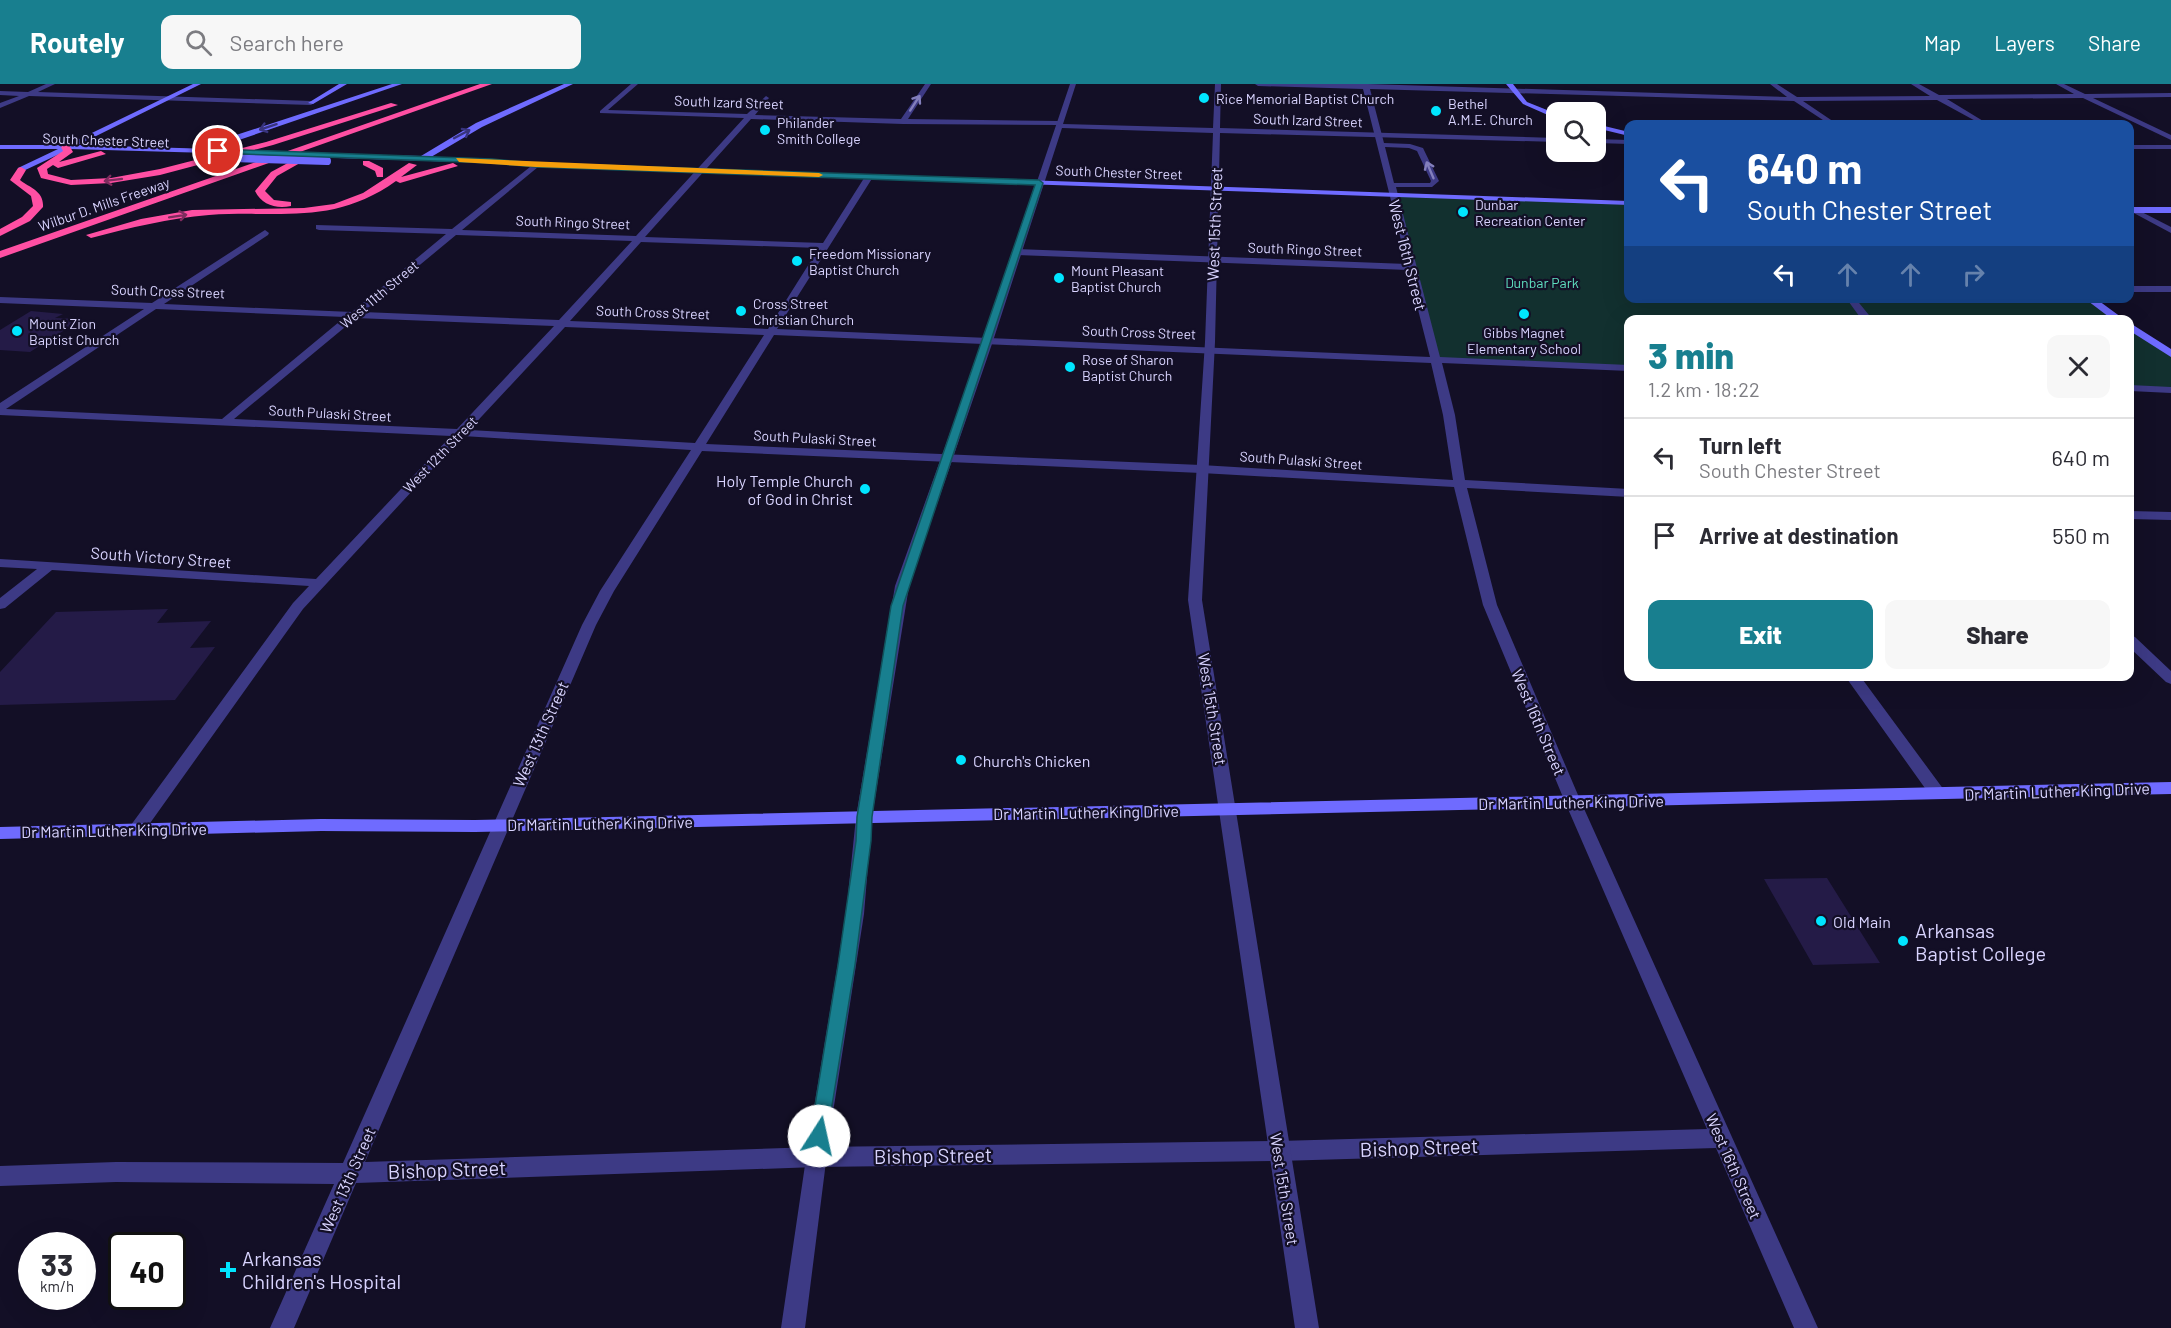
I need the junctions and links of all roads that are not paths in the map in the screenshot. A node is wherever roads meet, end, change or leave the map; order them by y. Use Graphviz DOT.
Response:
graph roads {
  1 [pos="52,84"];
  2 [pos="198,84"];
  3 [pos="344,84"];
  4 [pos="399,84"];
  5 [pos="459,84"];
  6 [pos="488,84"];
  7 [pos="570,84"];
  8 [pos="635,84"];
  9 [pos="928,84"];
  10 [pos="1073,84"];
  11 [pos="1218,84"];
  12 [pos="1258,84"];
  13 [pos="1773,84"];
  14 [pos="1914,84"];
  15 [pos="2059,84"];
  16 [pos="1365,86"];
  17 [pos="1511,88"];
  18 [pos="468,92"];
  19 [pos="0,93"];
  20 [pos="433,93"];
  21 [pos="28,94"];
  22 [pos="2171,95"];
  23 [pos="2082,96"];
  24 [pos="1937,97"];
  25 [pos="766,98"];
  26 [pos="1794,98"];
  27 [pos="168,99"];
  28 [pos="410,100"];
  29 [pos="311,103"];
  30 [pos="344,103"];
  31 [pos="399,104"];
  32 [pos="0,106"];
  33 [pos="324,109"];
  34 [pos="1546,113"];
  35 [pos="750,116"];
  36 [pos="1827,120"];
  37 [pos="1978,120"];
  38 [pos="2133,120"];
  39 [pos="2134,121"];
  40 [pos="903,122"];
  41 [pos="1058,125"];
  42 [pos="1606,128"];
  43 [pos="1217,131"];
  44 [pos="1624,133"];
  45 [pos="1377,135"];
  46 [pos="236,138"];
  47 [pos="2171,138"];
  48 [pos="1546,140"];
  49 [pos="1606,141"];
  50 [pos="1624,142"];
  51 [pos="445,144"];
  52 [pos="1380,145"];
  53 [pos="0,147"];
  54 [pos="2134,147"];
  55 [pos="2171,147"];
  56 [pos="20,150"];
  57 [pos="67,150"];
  58 [pos="177,150"];
  59 [pos="57,152"];
  60 [pos="101,154"];
  61 [pos="214,154"];
  62 [pos="423,159"];
  63 [pos="366,163"];
  64 [pos="454,163"];
  65 [pos="408,165"];
  66 [pos="536,165"];
  67 [pos="21,170"];
  68 [pos="702,171"];
  69 [pos="380,175"];
  70 [pos="868,177"];
  71 [pos="48,178"];
  72 [pos="1039,183"];
  73 [pos="1214,189"];
  74 [pos="152,190"];
  75 [pos="376,190"];
  76 [pos="1392,190"];
  77 [pos="1624,203"];
  78 [pos="2134,210"];
  79 [pos="2171,210"];
  80 [pos="2134,211"];
  81 [pos="319,226"];
  82 [pos="2171,230"];
  83 [pos="456,231"];
  84 [pos="265,232"];
  85 [pos="0,233"];
  86 [pos="639,238"];
  87 [pos="11,239"];
  88 [pos="0,242"];
  89 [pos="825,246"];
  90 [pos="1017,252"];
  91 [pos="0,255"];
  92 [pos="1213,259"];
  93 [pos="0,262"];
  94 [pos="1411,267"];
  95 [pos="2171,289"];
  96 [pos="2134,290"];
  97 [pos="0,300"];
  98 [pos="1854,303"];
  99 [pos="2095,303"];
  100 [pos="156,306"];
  101 [pos="354,315"];
  102 [pos="1864,315"];
  103 [pos="2113,315"];
  104 [pos="562,323"];
  105 [pos="2134,329"];
  106 [pos="772,331"];
  107 [pos="988,341"];
  108 [pos="1209,350"];
  109 [pos="2171,354"];
  110 [pos="1436,360"];
  111 [pos="1624,368"];
  112 [pos="2134,388"];
  113 [pos="2171,390"];
  114 [pos="0,410"];
  115 [pos="223,423"];
  116 [pos="459,434"];
  117 [pos="699,447"];
  118 [pos="946,458"];
  119 [pos="1201,469"];
  120 [pos="1460,485"];
  121 [pos="1624,493"];
  122 [pos="2134,515"];
  123 [pos="2171,516"];
  124 [pos="0,563"];
  125 [pos="49,566"];
  126 [pos="319,583"];
  127 [pos="0,605"];
  128 [pos="2134,644"];
  129 [pos="2171,679"];
  130 [pos="1855,681"];
  131 [pos="2171,788"];
  132 [pos="1938,794"];
  133 [pos="1573,802"];
  134 [pos="1229,809"];
  135 [pos="864,817"];
  136 [pos="500,825"];
  137 [pos="137,829"];
  138 [pos="0,833"];
  139 [pos="1722,1138"];
  140 [pos="1279,1151"];
  141 [pos="816,1157"];
  142 [pos="350,1172"];
  143 [pos="0,1176"];
  144 [pos="282,1328"];
  145 [pos="793,1328"];
  146 [pos="1307,1328"];
  147 [pos="1806,1328"];
  1 -- 21 [label="street"];
  2 -- 27 [label="main road"];
  3 -- 29 [label="main road"];
  4 -- 30 [label="main road"];
  5 -- 20 [label="highway, Wilbur D. Mills Freeway"];
  6 -- 18 [label="highway, Wilbur D. Mills Freeway"];
  51 -- 7 [label="main road, one-way"];
  8 -- 35 [label="street, South Izard Street"];
  40 -- 9 [label="street, one-way"];
  10 -- 41 [label="street"];
  11 -- 43 [label="street, West 15th Street"];
  12 -- 16 [label="street"];
  13 -- 26 [label="street"];
  14 -- 24 [label="street"];
  15 -- 23 [label="street"];
  16 -- 17 [label="street"];
  16 -- 45 [label="street, West 16th Street"];
  17 -- 26 [label="street"];
  17 -- 34 [label="main road"];
  18 -- 69 [label="highway"];
  18 -- 91 [label="highway, Wilbur D. Mills Freeway"];
  19 -- 21 [label="street"];
  20 -- 28 [label="highway"];
  20 -- 74 [label="highway, Wilbur D. Mills Freeway"];
  21 -- 27 [label="street"];
  21 -- 32 [label="street"];
  22 -- 23 [label="street"];
  23 -- 24 [label="street"];
  23 -- 38 [label="street"];
  24 -- 26 [label="street"];
  24 -- 37 [label="street"];
  25 -- 35 [label="street, West 12th Street"];
  26 -- 36 [label="street"];
  27 -- 29 [label="street"];
  27 -- 57 [label="main road"];
  29 -- 30 [label="main road"];
  29 -- 33 [label="main road"];
  30 -- 33 [label="main road"];
  31 -- 71 [label="highway, one-way"];
  33 -- 46 [label="main road, one-way"];
  35 -- 40 [label="street, South Izard Street"];
  35 -- 68 [label="street, West 12th Street"];
  39 -- 47 [label="street"];
  40 -- 41 [label="street, South Izard Street"];
  41 -- 43 [label="street, South Izard Street"];
  41 -- 72 [label="street"];
  42 -- 44 [label="main road"];
  43 -- 45 [label="street, South Izard Street"];
  43 -- 73 [label="street, West 15th Street"];
  45 -- 48 [label="street, South Izard Street"];
  45 -- 52 [label="street, West 16th Street"];
  46 -- 58 [label="main road"];
  46 -- 61 [label="main road"];
  49 -- 50 [label="street"];
  51 -- 62 [label="main road"];
  51 -- 64 [label="main road"];
  52 -- 76 [label="street, West 16th Street"];
  76 -- 52 [label="street, one-way"];
  53 -- 56 [label="main road, South Chester Street"];
  53 -- 57 [label="main road, South Chester Street"];
  54 -- 55 [label="street"];
  56 -- 59 [label="main road, South Chester Street"];
  56 -- 67 [label="main road"];
  57 -- 58 [label="main road, South Chester Street"];
  57 -- 59 [label="main road, South Chester Street"];
  57 -- 60 [label="main road, South Chester Street"];
  57 -- 71 [label="highway"];
  58 -- 61 [label="main road, South Chester Street"];
  59 -- 67 [label="main road"];
  60 -- 61 [label="main road, South Chester Street, bridge"];
  60 -- 71 [label="highway"];
  61 -- 62 [label="main road, South Chester Street"];
  61 -- 63 [label="main road, South Chester Street, bridge"];
  62 -- 64 [label="main road, South Chester Street"];
  62 -- 65 [label="highway"];
  63 -- 65 [label="main road, South Chester Street"];
  63 -- 69 [label="highway"];
  64 -- 65 [label="main road, South Chester Street"];
  64 -- 66 [label="main road, South Chester Street"];
  64 -- 75 [label="highway"];
  65 -- 69 [label="highway"];
  65 -- 75 [label="highway"];
  66 -- 68 [label="main road, South Chester Street"];
  66 -- 83 [label="street, West 11th Street"];
  67 -- 85 [label="highway"];
  68 -- 70 [label="main road, South Chester Street"];
  68 -- 86 [label="street, West 12th Street"];
  70 -- 72 [label="main road, South Chester Street"];
  70 -- 89 [label="street, West 13th Street"];
  72 -- 73 [label="main road, South Chester Street"];
  72 -- 90 [label="street"];
  73 -- 76 [label="main road, South Chester Street"];
  73 -- 92 [label="street, West 15th Street"];
  93 -- 75 [label="highway, one-way"];
  76 -- 77 [label="main road, South Chester Street"];
  76 -- 94 [label="street, West 16th Street"];
  78 -- 79 [label="main road"];
  80 -- 82 [label="street"];
  81 -- 83 [label="street, South Ringo Street"];
  83 -- 86 [label="street, South Ringo Street"];
  83 -- 101 [label="street, West 11th Street"];
  84 -- 100 [label="street"];
  86 -- 89 [label="street, South Ringo Street"];
  86 -- 104 [label="street, West 12th Street"];
  87 -- 88 [label="highway"];
  89 -- 106 [label="street, West 13th Street"];
  90 -- 92 [label="street, South Ringo Street"];
  90 -- 107 [label="street"];
  92 -- 94 [label="street, South Ringo Street"];
  92 -- 108 [label="street, West 15th Street"];
  94 -- 110 [label="street, West 16th Street"];
  95 -- 96 [label="street"];
  97 -- 100 [label="street, South Cross Street"];
  98 -- 102 [label="street"];
  99 -- 103 [label="main road"];
  100 -- 101 [label="street, South Cross Street"];
  100 -- 114 [label="street"];
  101 -- 104 [label="street, South Cross Street"];
  101 -- 115 [label="street, West 11th Street"];
  104 -- 106 [label="street, South Cross Street"];
  104 -- 116 [label="street, West 12th Street"];
  105 -- 109 [label="main road"];
  106 -- 107 [label="street, South Cross Street"];
  106 -- 117 [label="street, West 13th Street"];
  107 -- 108 [label="street, South Cross Street"];
  107 -- 118 [label="street"];
  108 -- 110 [label="street, South Cross Street"];
  108 -- 119 [label="street, West 15th Street"];
  110 -- 111 [label="street, South Cross Street"];
  110 -- 120 [label="street, West 16th Street"];
  112 -- 113 [label="street"];
  114 -- 115 [label="street, South Pulaski Street"];
  115 -- 116 [label="street, South Pulaski Street"];
  116 -- 117 [label="street, South Pulaski Street"];
  116 -- 126 [label="street, West 12th Street"];
  117 -- 118 [label="street, South Pulaski Street"];
  117 -- 136 [label="street, West 13th Street"];
  118 -- 119 [label="street, South Pulaski Street"];
  118 -- 135 [label="street"];
  119 -- 120 [label="street, South Pulaski Street"];
  119 -- 134 [label="street, West 15th Street"];
  120 -- 121 [label="street, South Pulaski Street"];
  120 -- 133 [label="street, West 16th Street"];
  122 -- 123 [label="street"];
  124 -- 125 [label="street, South Victory Street"];
  125 -- 126 [label="street, South Victory Street"];
  125 -- 127 [label="street"];
  126 -- 137 [label="street, West 12th Street"];
  128 -- 129 [label="street"];
  130 -- 132 [label="street"];
  131 -- 132 [label="main road, Dr Martin Luther King Drive"];
  132 -- 133 [label="main road, Dr Martin Luther King Drive"];
  133 -- 134 [label="main road, Dr Martin Luther King Drive"];
  133 -- 139 [label="street, West 16th Street"];
  134 -- 135 [label="main road, Dr Martin Luther King Drive"];
  134 -- 140 [label="street, West 15th Street"];
  135 -- 136 [label="main road, Dr Martin Luther King Drive"];
  135 -- 141 [label="street"];
  136 -- 137 [label="main road, Dr Martin Luther King Drive"];
  136 -- 142 [label="street, West 13th Street"];
  137 -- 138 [label="main road, Dr Martin Luther King Drive"];
  139 -- 140 [label="street, Bishop Street"];
  139 -- 147 [label="street, West 16th Street"];
  140 -- 141 [label="street, Bishop Street"];
  140 -- 146 [label="street, West 15th Street"];
  141 -- 142 [label="street, Bishop Street"];
  141 -- 145 [label="street"];
  142 -- 143 [label="street, Bishop Street"];
  142 -- 144 [label="street, West 13th Street"];
}
